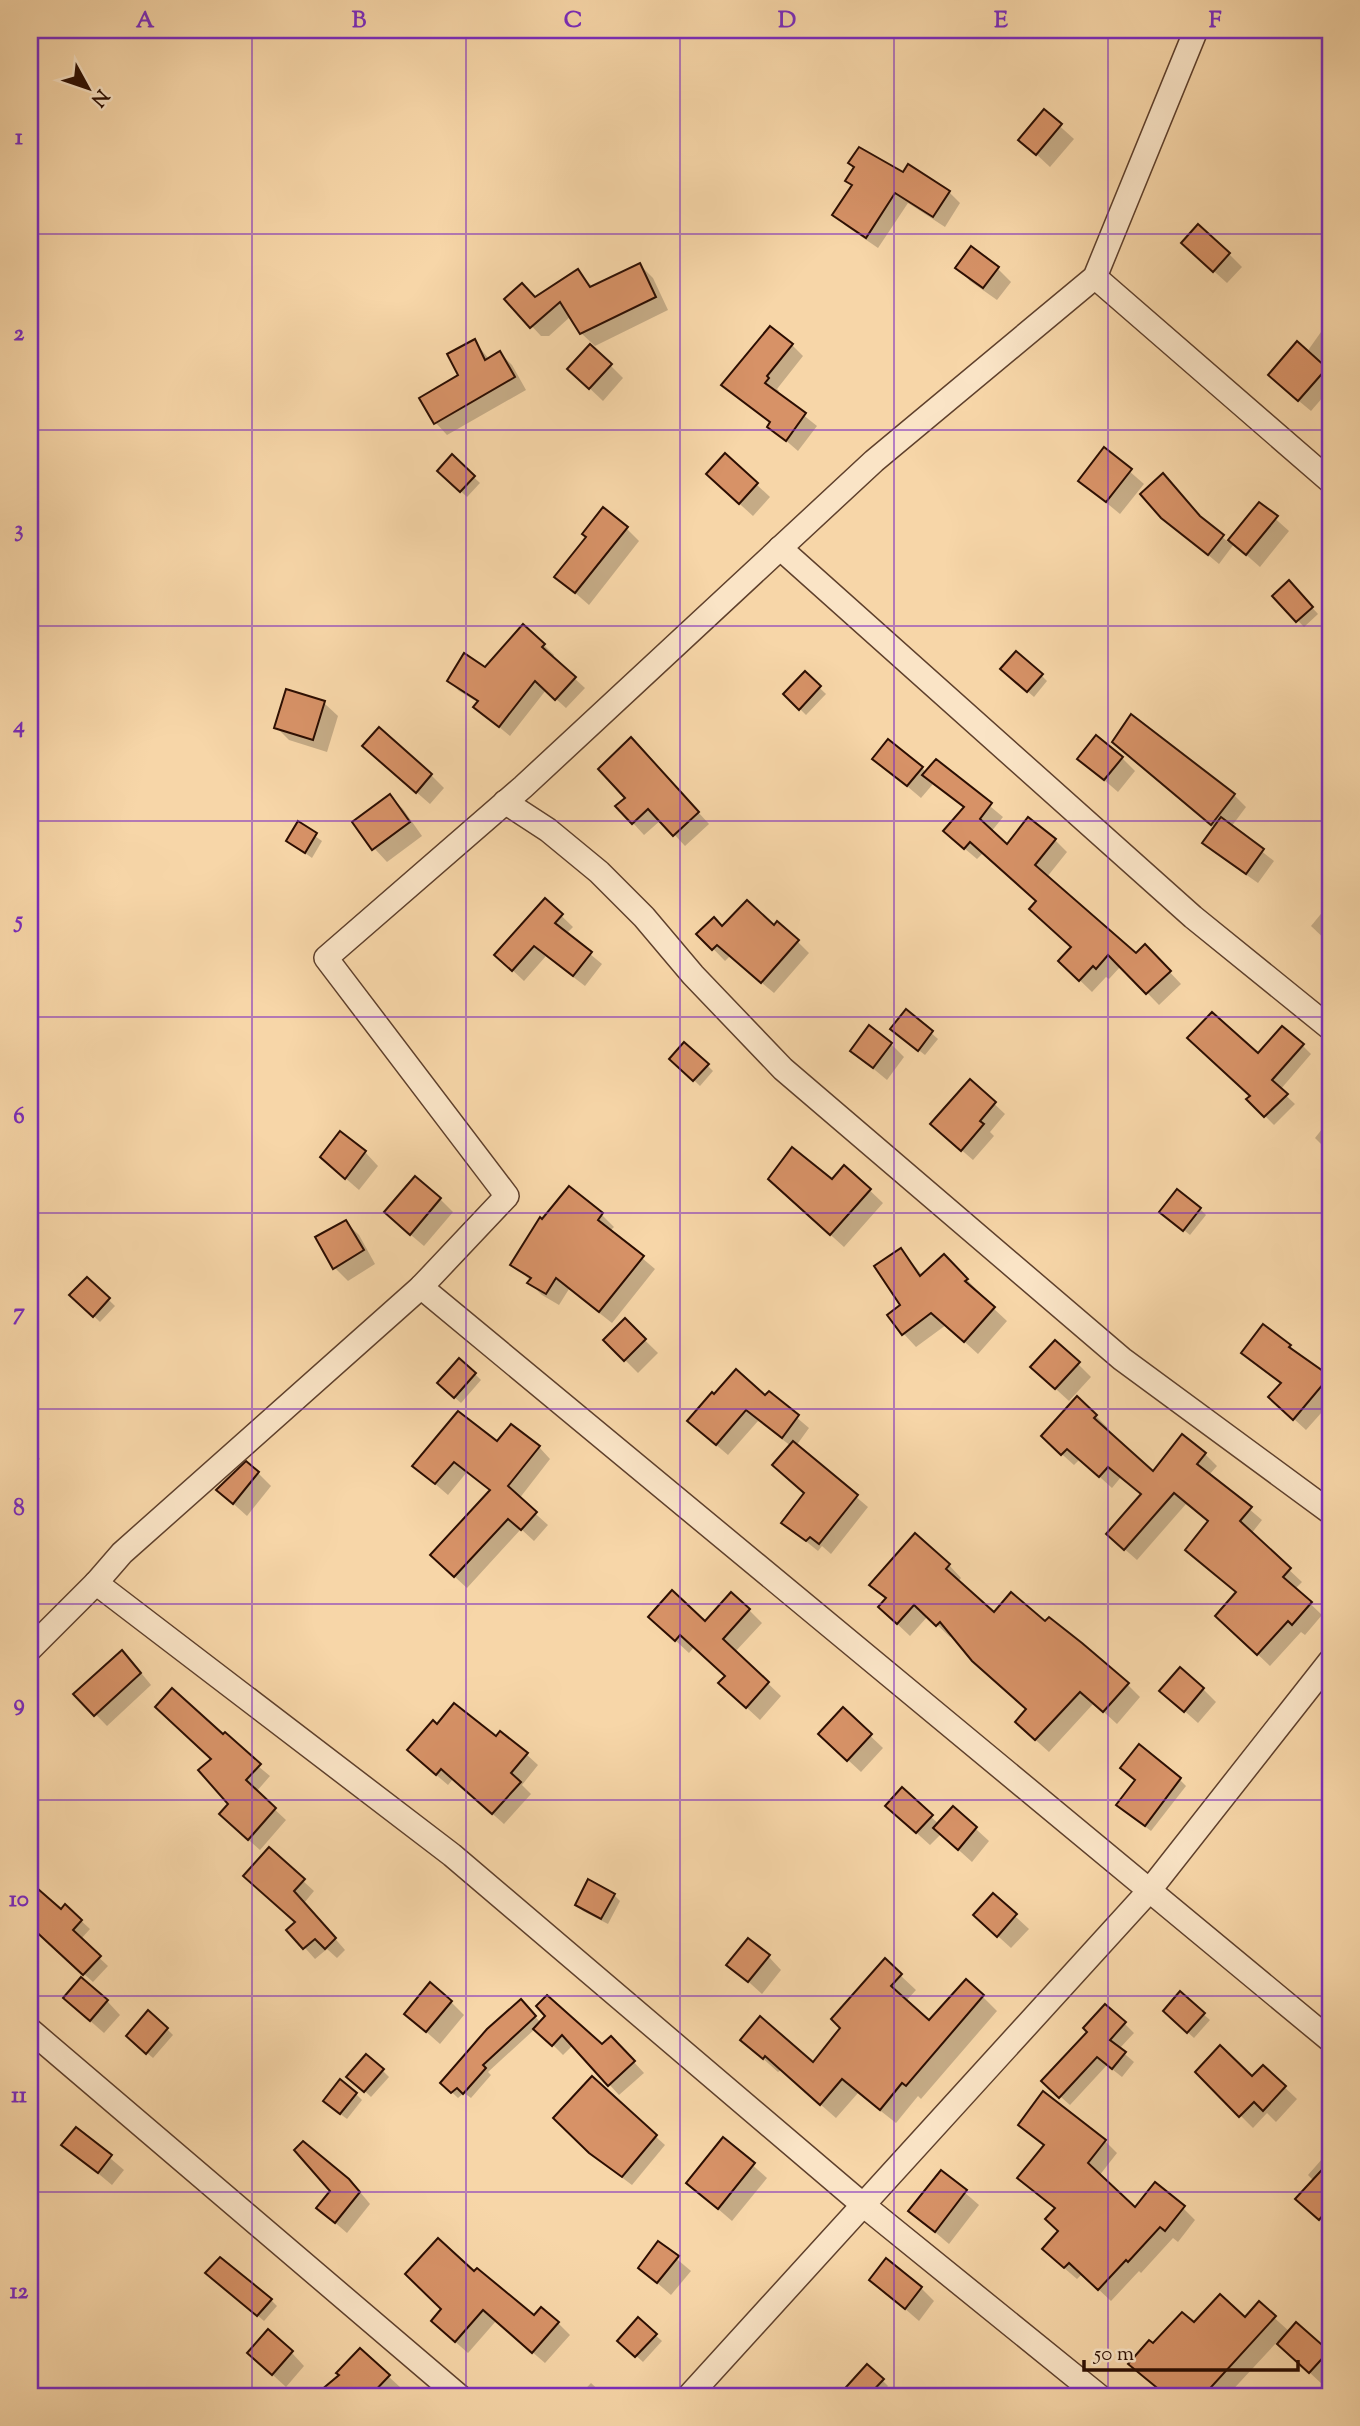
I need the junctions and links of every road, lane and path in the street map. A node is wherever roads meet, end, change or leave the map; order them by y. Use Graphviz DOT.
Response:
graph roads {
  1 [pos="1196,30"];
  2 [pos="1095,277"];
  3 [pos="1330,481"];
  4 [pos="780,548"];
  5 [pos="505,803"];
  6 [pos="1330,1028"];
  7 [pos="421,1287"];
  8 [pos="1330,1512"];
  9 [pos="96,1583"];
  10 [pos="30,1649"];
  11 [pos="1330,1661"];
  12 [pos="1149,1891"];
  13 [pos="30,2030"];
  14 [pos="1330,2040"];
  15 [pos="862,2204"];
  16 [pos="459,2396"];
  17 [pos="689,2396"];
  18 [pos="1099,2396"];
  1 -- 2 [label="street"];
  2 -- 3 [label="street"];
  2 -- 4 [label="street"];
  4 -- 5 [label="street"];
  4 -- 6 [label="street"];
  5 -- 7 [label="street"];
  5 -- 8 [label="street"];
  7 -- 9 [label="street"];
  7 -- 12 [label="street"];
  9 -- 10 [label="street"];
  9 -- 15 [label="street"];
  11 -- 12 [label="street"];
  12 -- 14 [label="street"];
  12 -- 15 [label="street"];
  13 -- 16 [label="street"];
  15 -- 17 [label="street"];
  15 -- 18 [label="street"];
}
